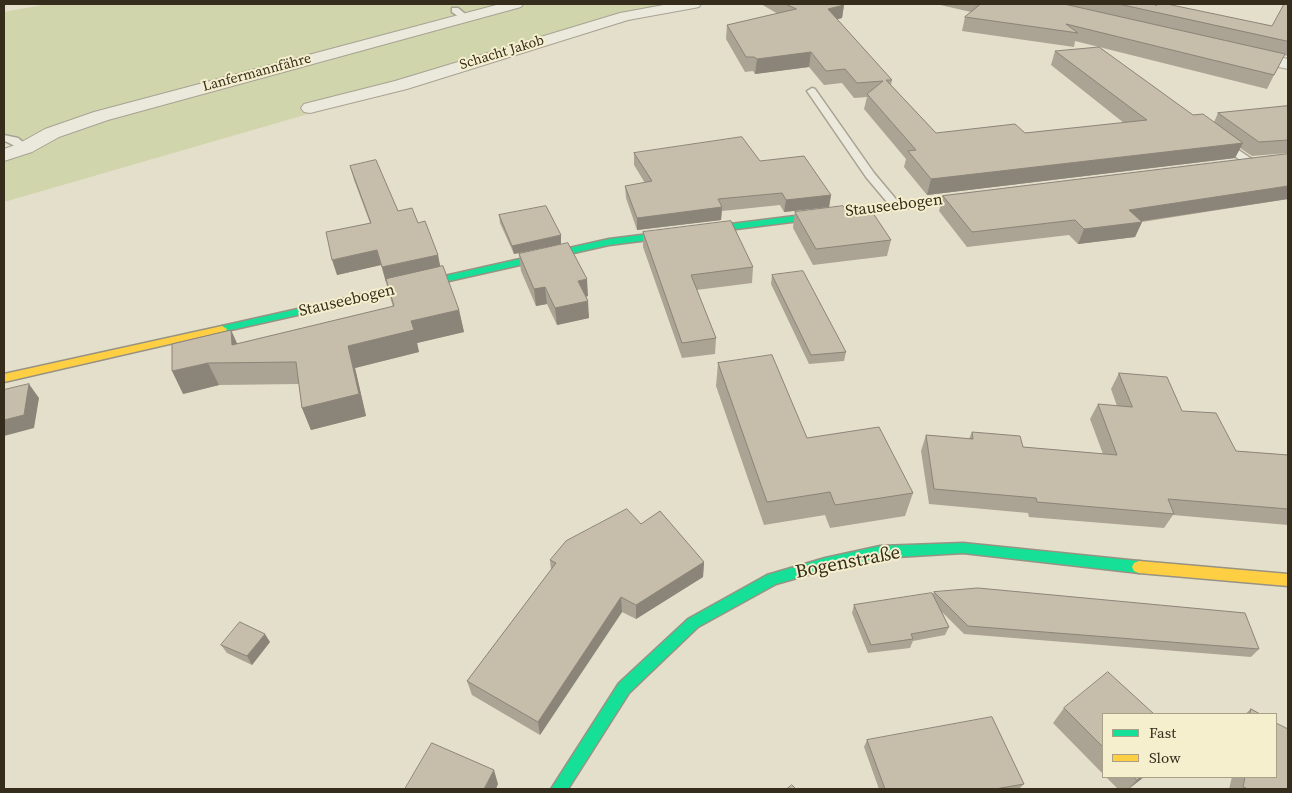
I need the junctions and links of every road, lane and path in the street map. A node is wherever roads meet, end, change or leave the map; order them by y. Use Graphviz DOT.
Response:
graph roads {
  1 [pos="516,4"];
  2 [pos="694,4"];
  3 [pos="1224,49"];
  4 [pos="1288,64"];
  5 [pos="812,90"];
  6 [pos="310,108"];
  7 [pos="1213,134"];
  8 [pos="4,138"];
  9 [pos="25,148"];
  10 [pos="4,155"];
  11 [pos="1257,163"];
  12 [pos="1233,166"];
  13 [pos="992,195"];
  14 [pos="896,206"];
  15 [pos="4,378"];
  16 [pos="1288,580"];
  17 [pos="559,789"];
  1 -- 9 [label="street, Lanfermannfähre"];
  2 -- 6 [label="street, Schacht Jakob"];
  3 -- 4 [label="street"];
  5 -- 14 [label="lane"];
  7 -- 11 [label="lane"];
  8 -- 9 [label="lane"];
  9 -- 10 [label="street, Lanfermannfähre"];
  11 -- 12 [label="street"];
  13 -- 14 [label="street, Stauseebogen"];
  14 -- 15 [label="street, Stauseebogen"];
  16 -- 17 [label="street, Bogenstraße"];
}
